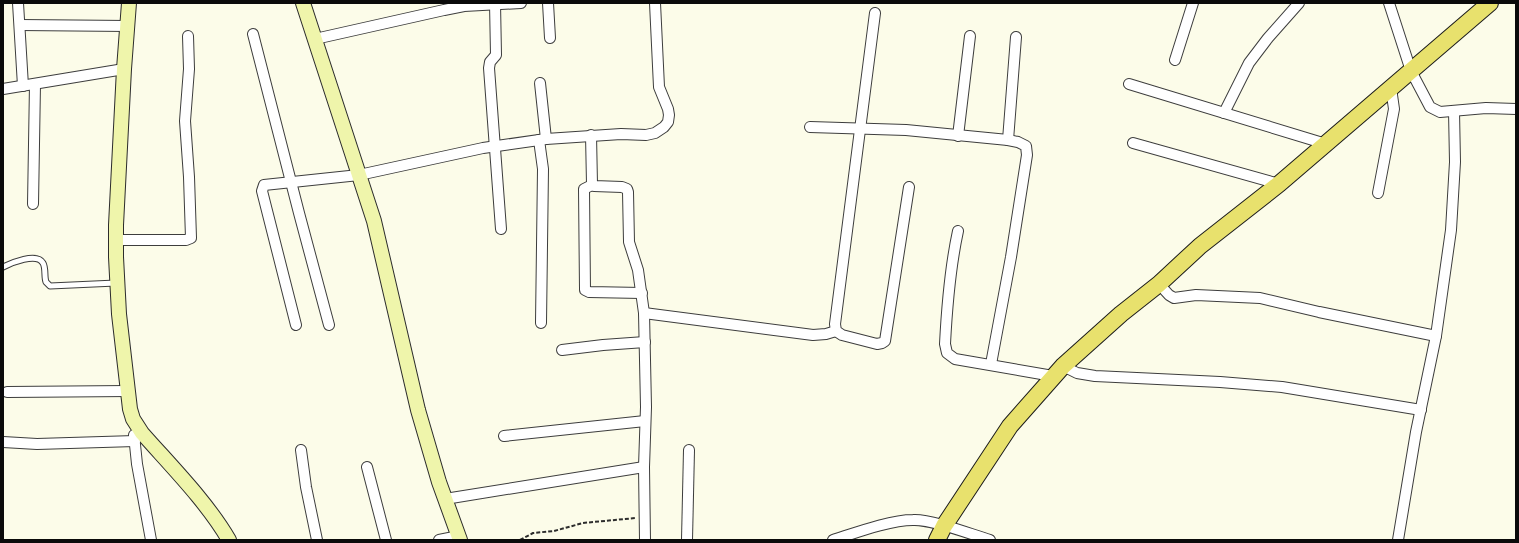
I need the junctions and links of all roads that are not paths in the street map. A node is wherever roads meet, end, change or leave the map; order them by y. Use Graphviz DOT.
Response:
graph roads {
  1 [pos="18,3"];
  2 [pos="129,3"];
  3 [pos="303,3"];
  4 [pos="521,3"];
  5 [pos="548,3"];
  6 [pos="655,3"];
  7 [pos="1193,3"];
  8 [pos="1298,3"];
  9 [pos="1389,3"];
  10 [pos="1490,3"];
  11 [pos="496,4"];
  12 [pos="875,13"];
  13 [pos="20,25"];
  14 [pos="128,26"];
  15 [pos="253,34"];
  16 [pos="188,36"];
  17 [pos="970,36"];
  18 [pos="1016,37"];
  19 [pos="550,38"];
  20 [pos="315,40"];
  21 [pos="1175,60"];
  22 [pos="124,69"];
  23 [pos="1411,71"];
  24 [pos="540,83"];
  25 [pos="35,84"];
  26 [pos="1129,84"];
  27 [pos="23,86"];
  28 [pos="1391,88"];
  29 [pos="3,89"];
  30 [pos="1516,109"];
  31 [pos="1454,111"];
  32 [pos="1224,113"];
  33 [pos="810,127"];
  34 [pos="860,129"];
  35 [pos="591,136"];
  36 [pos="958,136"];
  37 [pos="543,139"];
  38 [pos="1008,140"];
  39 [pos="1133,143"];
  40 [pos="1326,144"];
  41 [pos="496,146"];
  42 [pos="359,175"];
  43 [pos="291,182"];
  44 [pos="1279,184"];
  45 [pos="592,185"];
  46 [pos="909,187"];
  47 [pos="1378,193"];
  48 [pos="33,204"];
  49 [pos="501,229"];
  50 [pos="958,231"];
  51 [pos="116,240"];
  52 [pos="3,267"];
  53 [pos="117,282"];
  54 [pos="1159,284"];
  55 [pos="642,293"];
  56 [pos="644,313"];
  57 [pos="541,323"];
  58 [pos="296,325"];
  59 [pos="329,325"];
  60 [pos="836,331"];
  61 [pos="1436,336"];
  62 [pos="645,342"];
  63 [pos="562,350"];
  64 [pos="991,364"];
  65 [pos="1058,371"];
  66 [pos="129,391"];
  67 [pos="7,392"];
  68 [pos="1420,410"];
  69 [pos="133,419"];
  70 [pos="645,421"];
  71 [pos="504,436"];
  72 [pos="135,441"];
  73 [pos="3,442"];
  74 [pos="301,450"];
  75 [pos="689,450"];
  76 [pos="367,467"];
  77 [pos="644,467"];
  78 [pos="445,499"];
  79 [pos="941,533"];
  80 [pos="460,538"];
  81 [pos="151,540"];
  82 [pos="228,540"];
  83 [pos="318,540"];
  84 [pos="386,540"];
  85 [pos="439,540"];
  86 [pos="645,540"];
  87 [pos="687,540"];
  88 [pos="833,540"];
  89 [pos="990,540"];
  90 [pos="1398,540"];
  1 -- 13 [label="street"];
  2 -- 14 [label="street"];
  3 -- 20 [label="street"];
  4 -- 11 [label="street"];
  5 -- 19 [label="street"];
  6 -- 35 [label="street"];
  7 -- 21 [label="street"];
  8 -- 32 [label="street"];
  9 -- 23 [label="street"];
  10 -- 23 [label="main road"];
  11 -- 20 [label="street"];
  11 -- 41 [label="street"];
  12 -- 34 [label="street"];
  13 -- 14 [label="street"];
  13 -- 27 [label="street"];
  14 -- 22 [label="street"];
  15 -- 43 [label="street"];
  16 -- 51 [label="street"];
  17 -- 36 [label="street"];
  18 -- 38 [label="street"];
  20 -- 42 [label="street"];
  22 -- 25 [label="street"];
  22 -- 51 [label="street"];
  23 -- 28 [label="main road"];
  23 -- 31 [label="street"];
  24 -- 37 [label="street"];
  25 -- 27 [label="street"];
  25 -- 48 [label="street"];
  26 -- 32 [label="street"];
  27 -- 29 [label="street"];
  28 -- 40 [label="main road"];
  28 -- 47 [label="street"];
  30 -- 31 [label="street"];
  31 -- 61 [label="street"];
  32 -- 40 [label="street"];
  33 -- 34 [label="street"];
  34 -- 36 [label="street"];
  34 -- 60 [label="street"];
  35 -- 37 [label="street"];
  35 -- 45 [label="street"];
  36 -- 38 [label="street"];
  37 -- 41 [label="street"];
  37 -- 57 [label="street"];
  38 -- 64 [label="street"];
  39 -- 44 [label="street"];
  40 -- 44 [label="main road"];
  41 -- 42 [label="street"];
  41 -- 49 [label="street"];
  42 -- 43 [label="street"];
  42 -- 78 [label="street"];
  43 -- 58 [label="street"];
  43 -- 59 [label="street"];
  44 -- 54 [label="main road"];
  45 -- 55 [label="street"];
  45 -- 55 [label="street"];
  46 -- 60 [label="street"];
  50 -- 64 [label="street"];
  51 -- 53 [label="street"];
  52 -- 53 [label="lane"];
  53 -- 66 [label="street"];
  54 -- 61 [label="street"];
  54 -- 65 [label="main road"];
  55 -- 56 [label="street"];
  56 -- 60 [label="street"];
  56 -- 62 [label="street"];
  61 -- 68 [label="street"];
  62 -- 63 [label="street"];
  62 -- 70 [label="street"];
  64 -- 65 [label="street"];
  65 -- 68 [label="street"];
  65 -- 79 [label="main road"];
  66 -- 67 [label="street"];
  66 -- 69 [label="street"];
  68 -- 90 [label="street"];
  69 -- 72 [label="street"];
  69 -- 82 [label="street"];
  70 -- 71 [label="street"];
  70 -- 77 [label="street"];
  72 -- 73 [label="street"];
  72 -- 81 [label="street"];
  74 -- 83 [label="street"];
  75 -- 87 [label="street"];
  76 -- 84 [label="street"];
  77 -- 78 [label="street"];
  77 -- 86 [label="street"];
  78 -- 80 [label="street"];
  79 -- 88 [label="street"];
  79 -- 89 [label="street"];
  80 -- 85 [label="street"];
}
